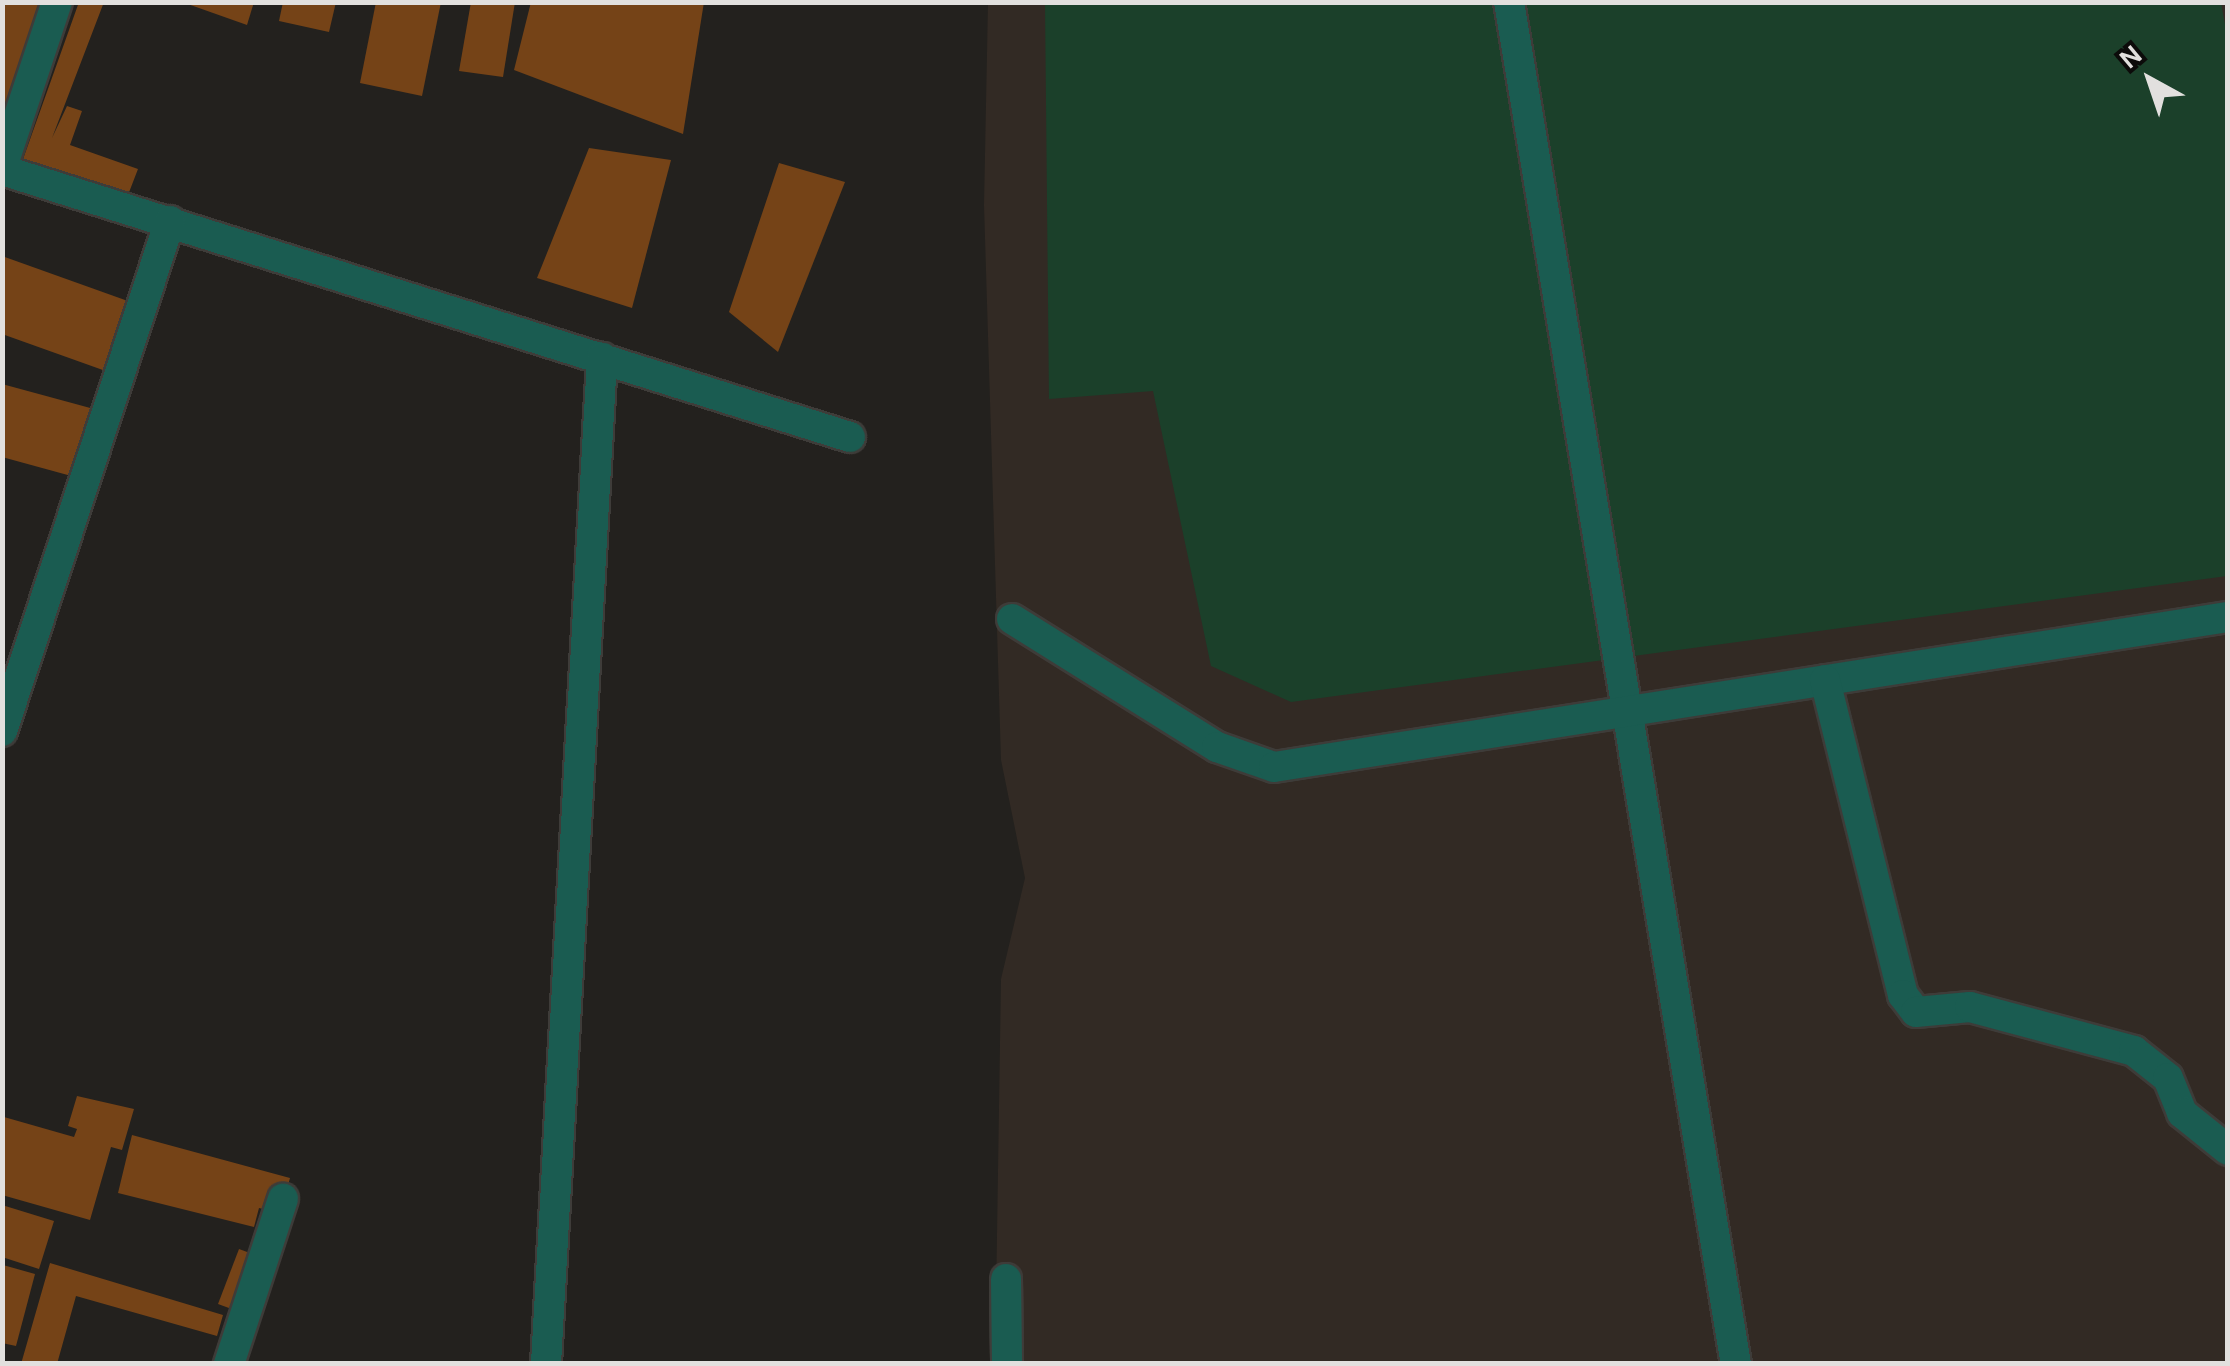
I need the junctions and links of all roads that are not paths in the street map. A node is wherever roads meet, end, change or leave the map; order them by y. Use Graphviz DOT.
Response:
graph roads {
  1 [pos="57,2"];
  2 [pos="1509,2"];
  3 [pos="2,168"];
  4 [pos="170,221"];
  5 [pos="602,358"];
  6 [pos="850,437"];
  7 [pos="2228,617"];
  8 [pos="1012,619"];
  9 [pos="1824,680"];
  10 [pos="1628,711"];
  11 [pos="2,731"];
  12 [pos="2228,1150"];
  13 [pos="284,1199"];
  14 [pos="1006,1280"];
  15 [pos="229,1364"];
  16 [pos="546,1364"];
  17 [pos="1006,1364"];
  18 [pos="1736,1364"];
  1 -- 3 [label="street"];
  2 -- 10 [label="street"];
  3 -- 4 [label="street"];
  4 -- 5 [label="street"];
  4 -- 11 [label="street"];
  5 -- 6 [label="street"];
  5 -- 16 [label="street"];
  7 -- 9 [label="street"];
  8 -- 10 [label="street"];
  9 -- 10 [label="street"];
  9 -- 12 [label="street"];
  10 -- 18 [label="street"];
  13 -- 15 [label="street"];
  14 -- 17 [label="street"];
}
